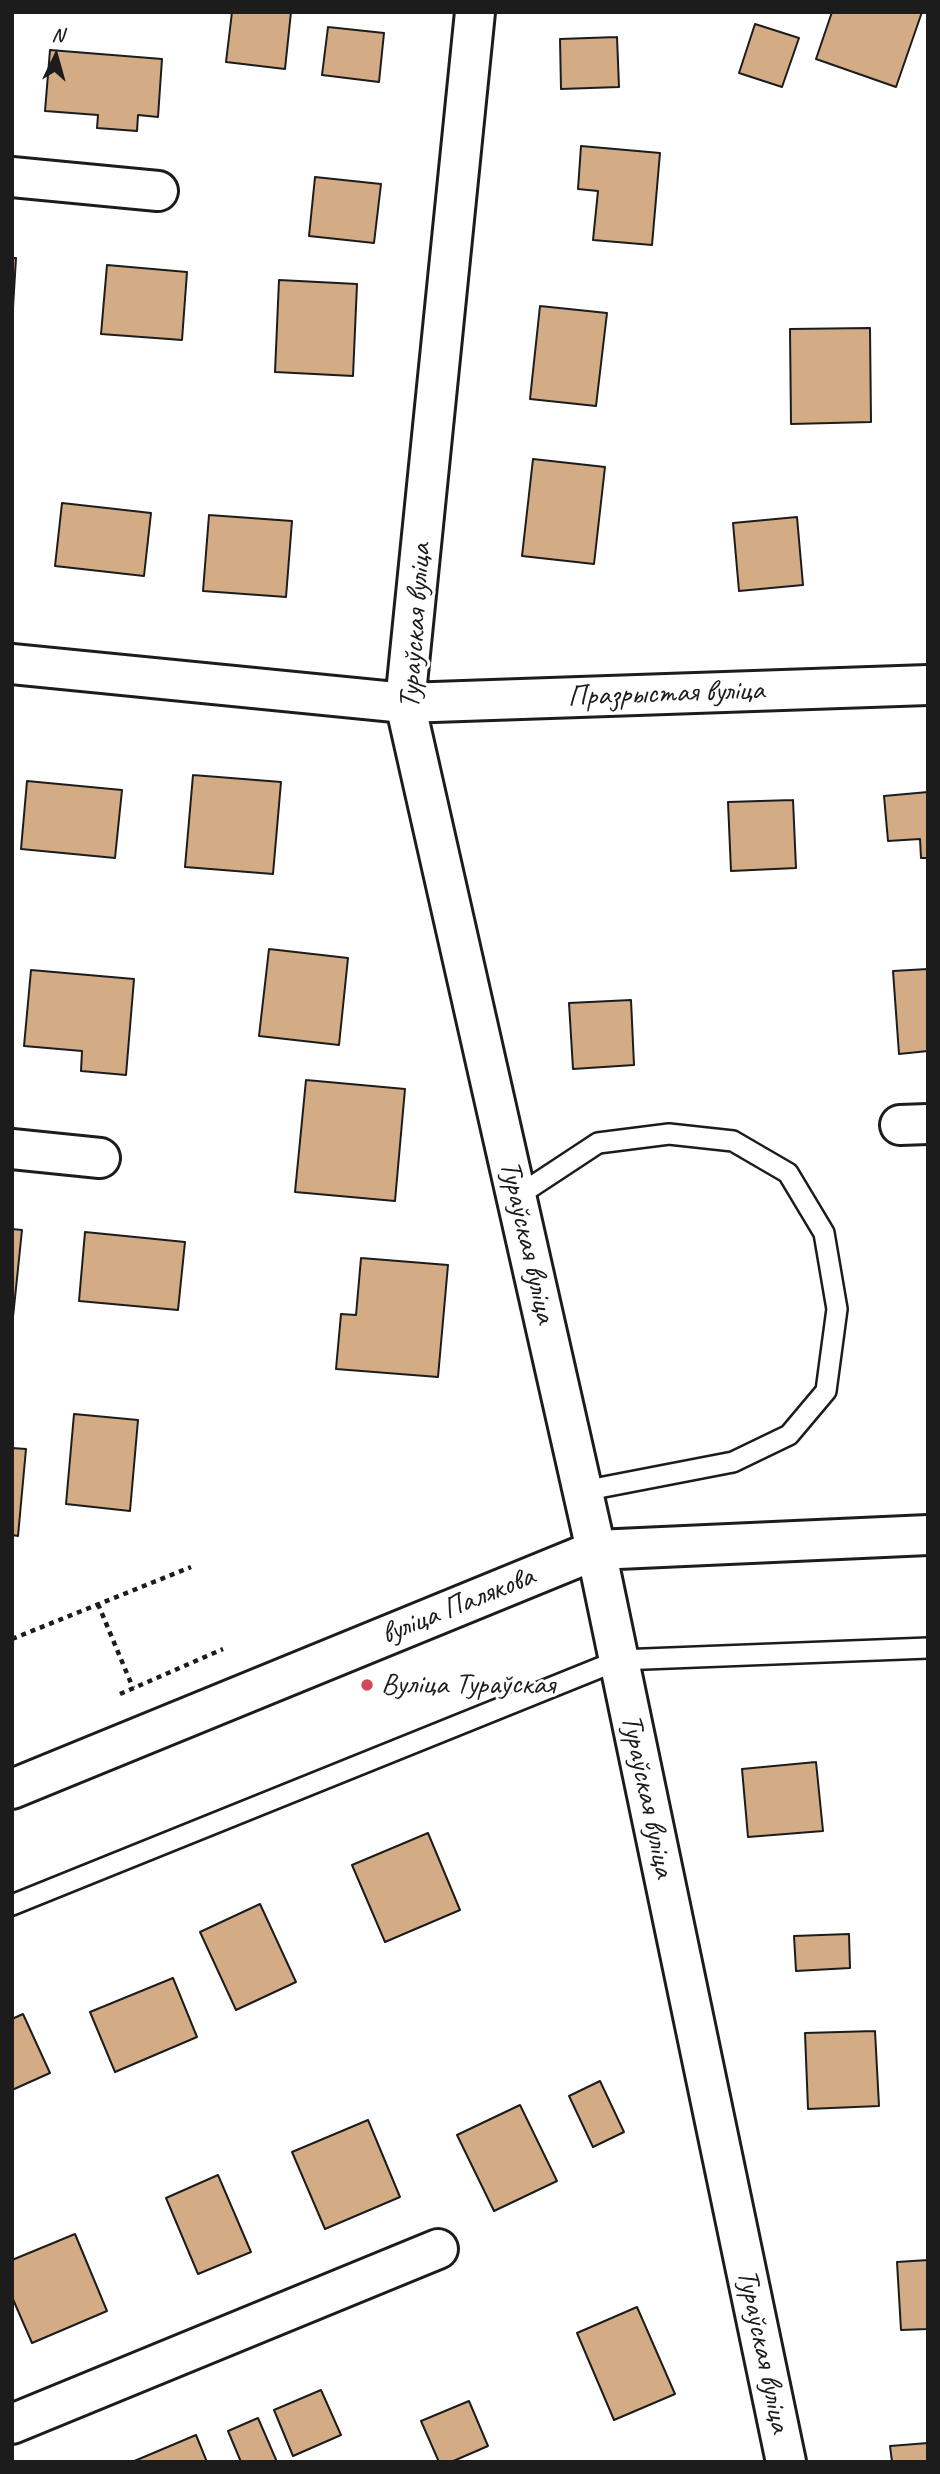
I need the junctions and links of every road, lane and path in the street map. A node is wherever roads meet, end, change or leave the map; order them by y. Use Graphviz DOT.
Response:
graph roads {
  1 [pos="475,12"];
  2 [pos="12,177"];
  3 [pos="158,191"];
  4 [pos="12,664"];
  5 [pos="928,685"];
  6 [pos="405,703"];
  7 [pos="12,1149"];
  8 [pos="100,1158"];
  9 [pos="516,1197"];
  10 [pos="583,1491"];
  11 [pos="928,1535"];
  12 [pos="596,1549"];
  13 [pos="191,1567"];
  14 [pos="98,1604"];
  15 [pos="12,1639"];
  16 [pos="928,1648"];
  17 [pos="223,1649"];
  18 [pos="619,1660"];
  19 [pos="132,1688"];
  20 [pos="120,1694"];
  21 [pos="12,1789"];
  22 [pos="12,1905"];
  23 [pos="438,2249"];
  24 [pos="12,2424"];
  25 [pos="786,2462"];
  1 -- 6 [label="street, Тураўская вуліца"];
  2 -- 3 [label="street"];
  4 -- 6 [label="street, Празрыстая вуліца"];
  5 -- 6 [label="street, Празрыстая вуліца"];
  6 -- 9 [label="street, Тураўская вуліца"];
  7 -- 8 [label="street"];
  9 -- 10 [label="street, Тураўская вуліца"];
  9 -- 10 [label="lane"];
  10 -- 12 [label="street, Тураўская вуліца"];
  11 -- 12 [label="street, вуліца Палякова"];
  12 -- 18 [label="street, Тураўская вуліца"];
  12 -- 21 [label="street, вуліца Палякова"];
  13 -- 14 [label="path"];
  14 -- 15 [label="path"];
  14 -- 19 [label="path"];
  16 -- 18 [label="lane"];
  17 -- 19 [label="path"];
  18 -- 22 [label="lane"];
  18 -- 25 [label="street, Тураўская вуліца"];
  19 -- 20 [label="path"];
  23 -- 24 [label="street"];
}
